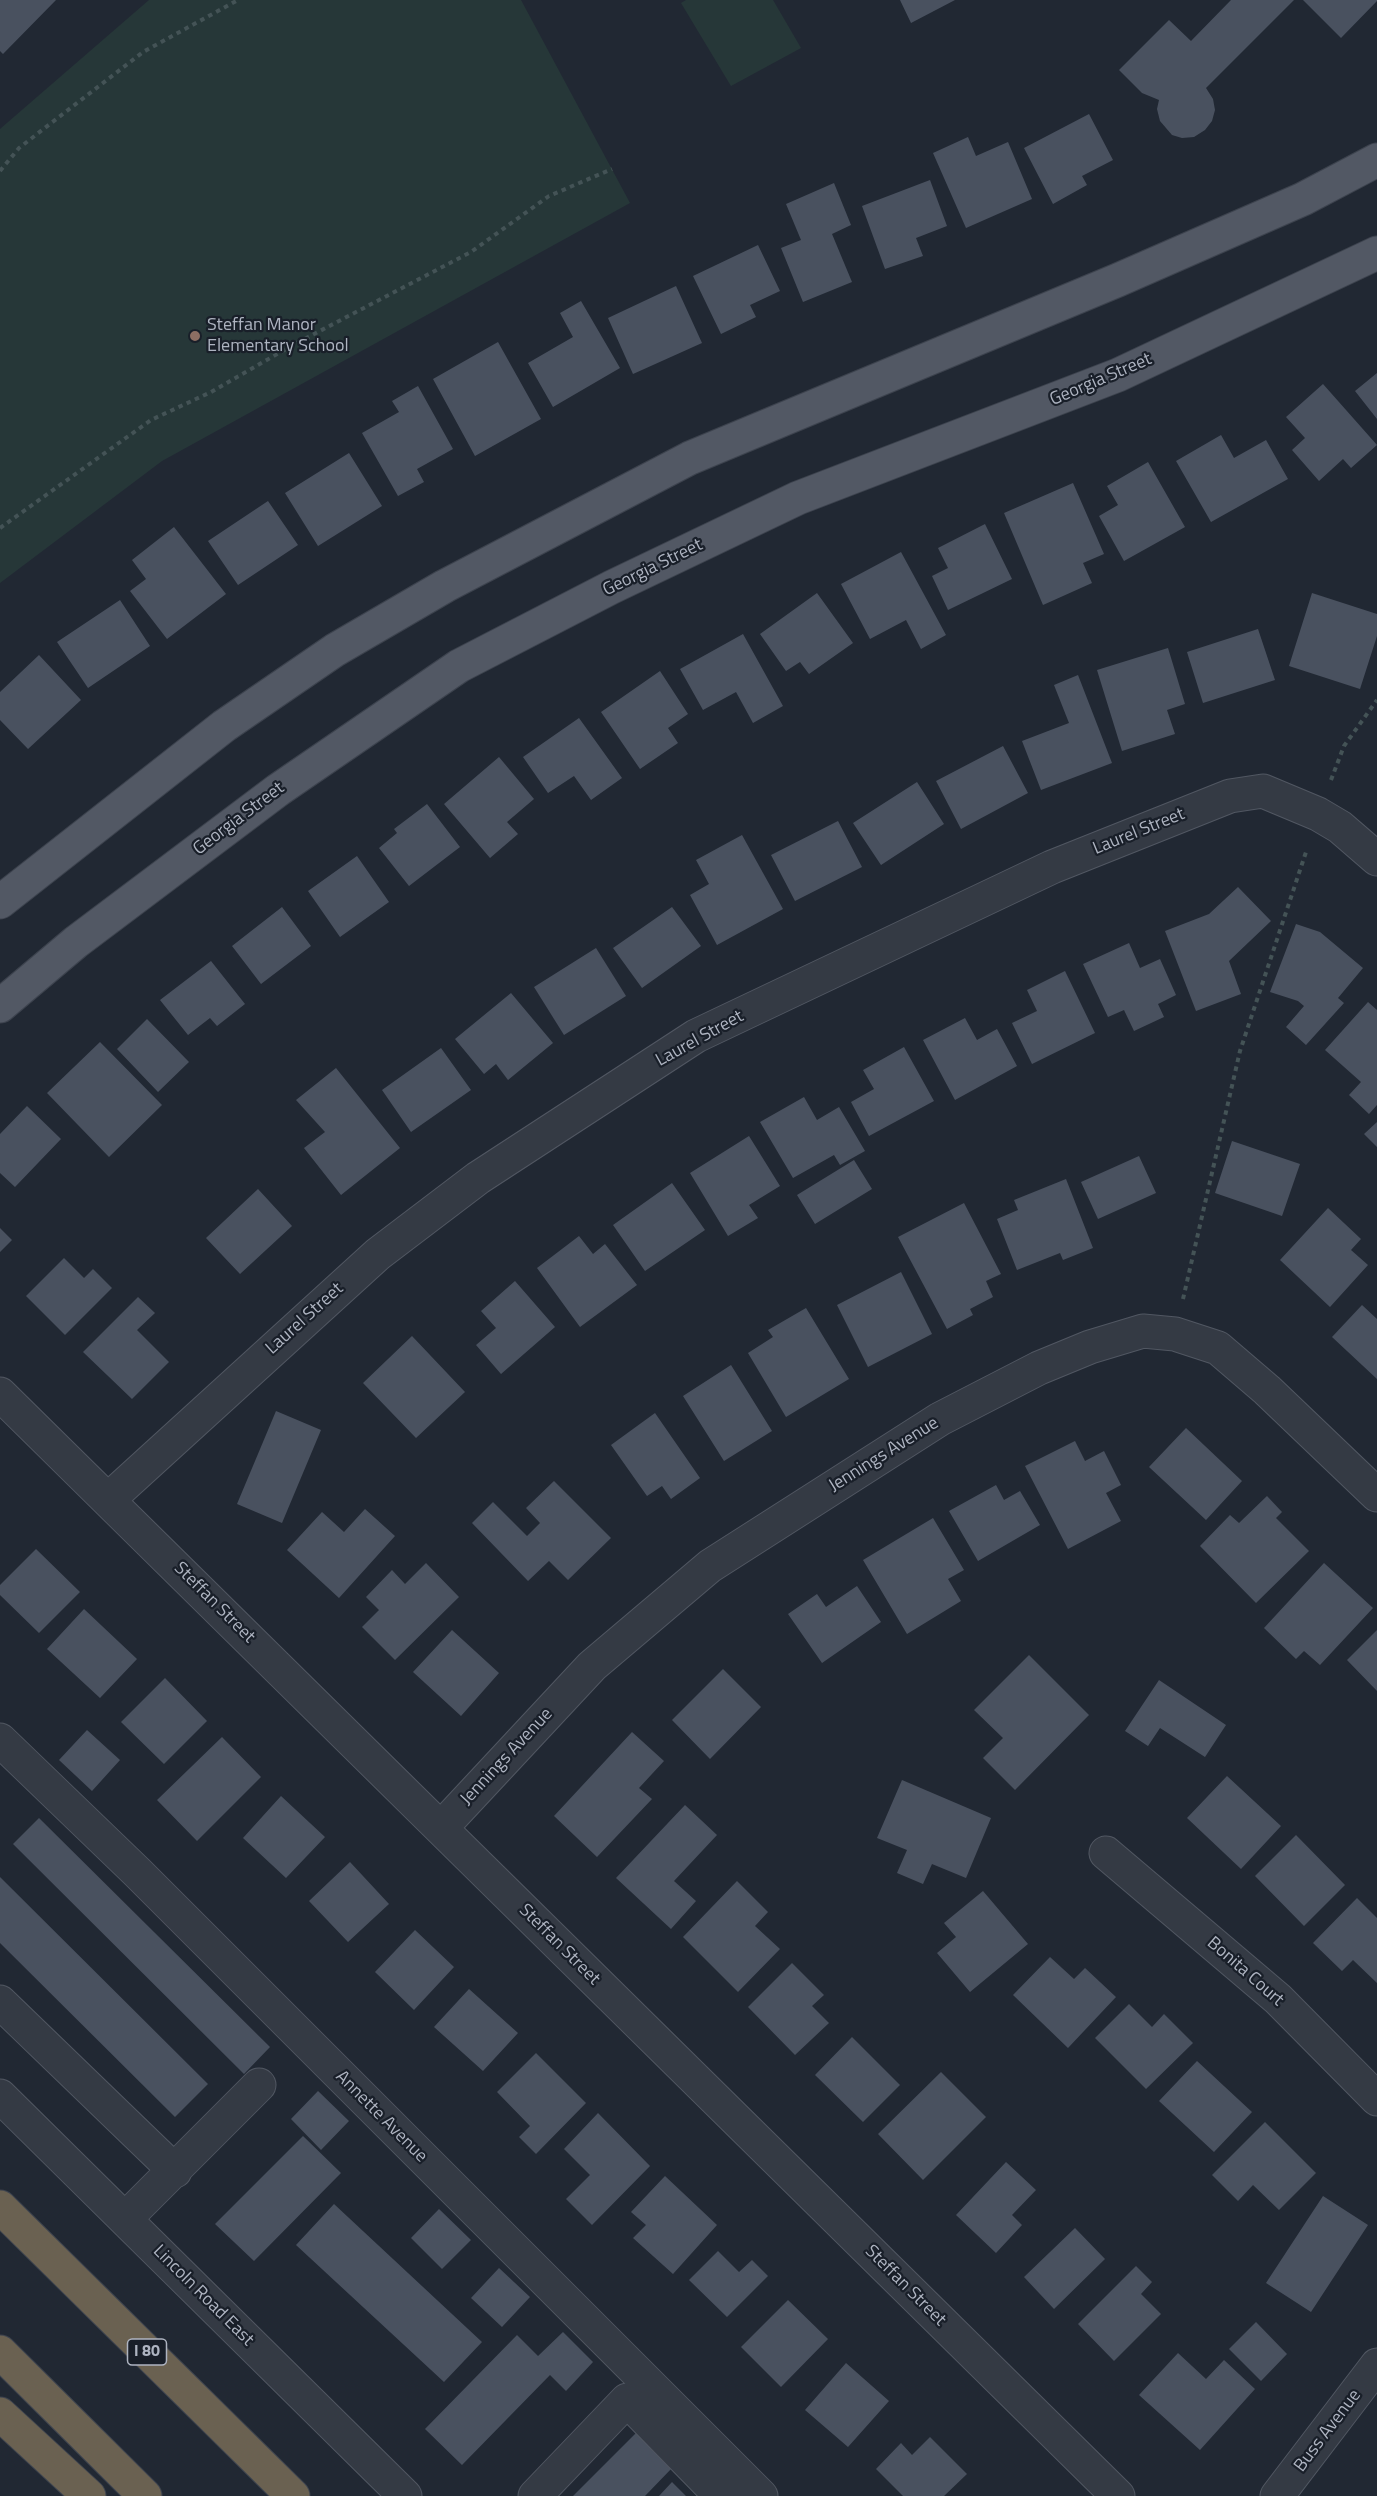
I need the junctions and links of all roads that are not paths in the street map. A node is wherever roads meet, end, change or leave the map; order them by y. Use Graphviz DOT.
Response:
graph roads {
  1 [pos="1377,159"];
  2 [pos="1377,253"];
  3 [pos="1377,859"];
  4 [pos="0,902"];
  5 [pos="0,1006"];
  6 [pos="0,1394"];
  7 [pos="1377,1495"];
  8 [pos="109,1499"];
  9 [pos="0,1740"];
  10 [pos="441,1828"];
  11 [pos="1106,1853"];
  12 [pos="0,2002"];
  13 [pos="259,2085"];
  14 [pos="0,2096"];
  15 [pos="1377,2099"];
  16 [pos="175,2171"];
  17 [pos="0,2207"];
  18 [pos="125,2219"];
  19 [pos="0,2352"];
  20 [pos="1377,2365"];
  21 [pos="0,2415"];
  22 [pos="89,2496"];
  23 [pos="145,2496"];
  24 [pos="293,2496"];
  25 [pos="405,2496"];
  26 [pos="535,2496"];
  27 [pos="721,2496"];
  28 [pos="761,2496"];
  29 [pos="1118,2496"];
  30 [pos="1278,2496"];
  1 -- 4 [label="main road"];
  2 -- 5 [label="main road, Georgia Street"];
  3 -- 8 [label="street, Laurel Street"];
  6 -- 8 [label="street, Steffan Street"];
  7 -- 10 [label="street, Jennings Avenue"];
  8 -- 10 [label="street, Steffan Street"];
  9 -- 28 [label="street, Annette Avenue"];
  10 -- 29 [label="street, Steffan Street"];
  11 -- 15 [label="street, Bonita Court"];
  12 -- 16 [label="street"];
  13 -- 16 [label="street"];
  14 -- 18 [label="street, Lincoln Road East"];
  16 -- 18 [label="street"];
  17 -- 24 [label="highway, I 80"];
  18 -- 25 [label="street, Lincoln Road East"];
  19 -- 23 [label="highway"];
  20 -- 30 [label="street, Buss Avenue"];
  21 -- 22 [label="highway"];
  26 -- 27 [label="street"];
}
